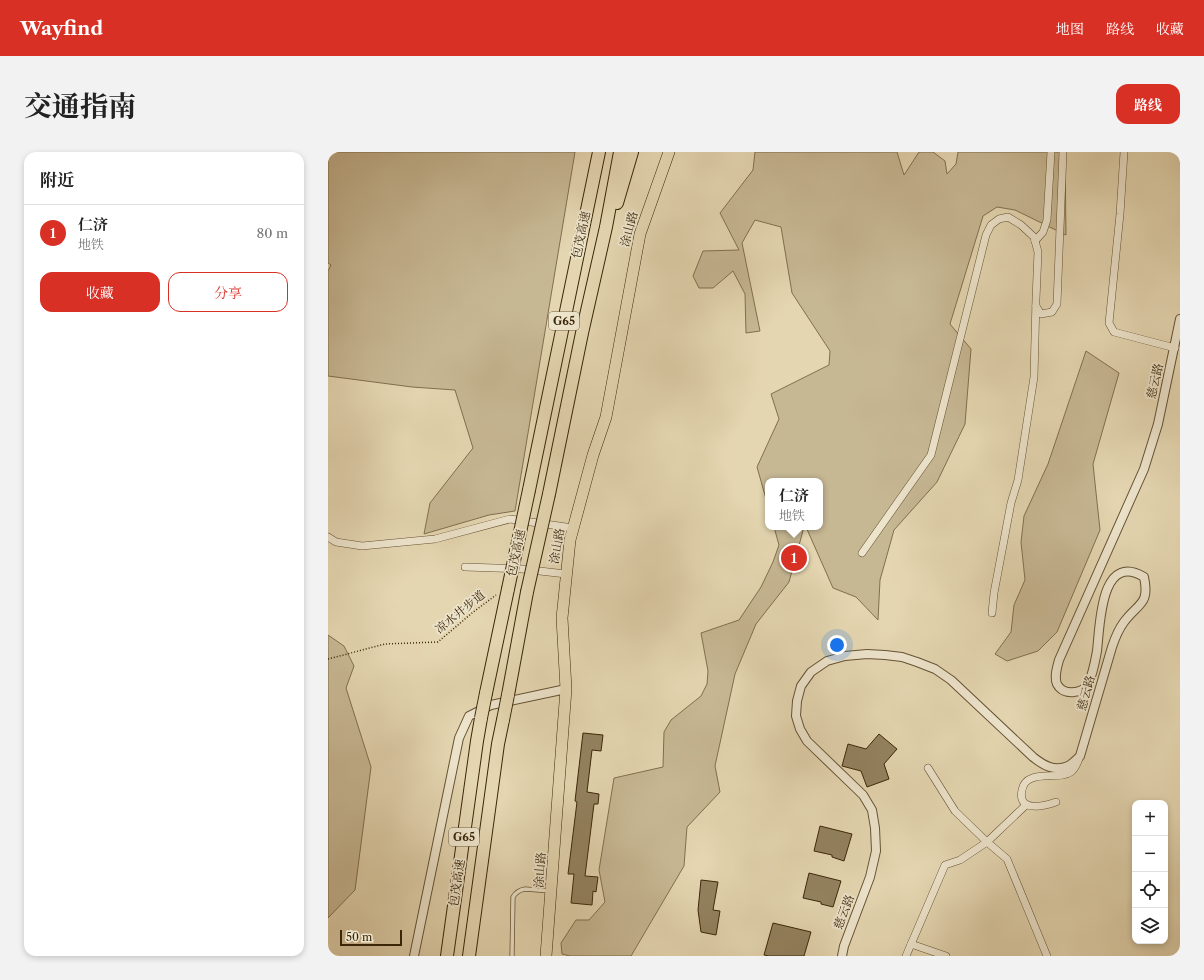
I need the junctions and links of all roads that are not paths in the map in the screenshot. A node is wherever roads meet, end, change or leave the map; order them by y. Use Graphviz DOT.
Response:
graph roads {
  1 [pos="595,152"];
  2 [pos="599,152"];
  3 [pos="620,152"];
  4 [pos="632,152"];
  5 [pos="669,152"];
  6 [pos="1051,152"];
  7 [pos="1063,152"];
  8 [pos="1124,152"];
  9 [pos="1035,241"];
  10 [pos="575,266"];
  11 [pos="590,296"];
  12 [pos="1035,306"];
  13 [pos="1180,319"];
  14 [pos="1175,348"];
  15 [pos="573,528"];
  16 [pos="328,537"];
  17 [pos="862,553"];
  18 [pos="465,567"];
  19 [pos="566,574"];
  20 [pos="992,612"];
  21 [pos="566,689"];
  22 [pos="1080,756"];
  23 [pos="928,768"];
  24 [pos="1056,802"];
  25 [pos="1026,804"];
  26 [pos="987,842"];
  27 [pos="551,891"];
  28 [pos="911,944"];
  29 [pos="414,956"];
  30 [pos="447,956"];
  31 [pos="469,956"];
  32 [pos="512,956"];
  33 [pos="546,956"];
  34 [pos="842,956"];
  35 [pos="906,956"];
  36 [pos="946,956"];
  37 [pos="1047,956"];
  1 -- 10 [label="highway"];
  2 -- 10 [label="highway, 包茂高速 / G65"];
  3 -- 11 [label="highway, 包茂高速 / G65"];
  4 -- 11 [label="highway"];
  5 -- 15 [label="main road, 涂山路"];
  6 -- 9 [label="street"];
  7 -- 12 [label="street"];
  8 -- 14 [label="street"];
  9 -- 12 [label="street"];
  9 -- 17 [label="street"];
  10 -- 30 [label="highway, 包茂高速 / G65, bridge"];
  11 -- 31 [label="highway, 包茂高速 / G65, bridge"];
  12 -- 20 [label="street"];
  13 -- 14 [label="street, 慈云路"];
  14 -- 22 [label="street, 慈云路"];
  15 -- 16 [label="street"];
  15 -- 19 [label="main road, 涂山路"];
  18 -- 19 [label="street"];
  19 -- 21 [label="main road, 涂山路"];
  21 -- 27 [label="main road, 涂山路"];
  21 -- 29 [label="street"];
  22 -- 25 [label="street"];
  22 -- 34 [label="street, 慈云路"];
  23 -- 26 [label="street"];
  24 -- 25 [label="street"];
  25 -- 26 [label="street"];
  26 -- 28 [label="street"];
  26 -- 37 [label="street"];
  27 -- 32 [label="lane"];
  27 -- 33 [label="main road, 涂山路"];
  28 -- 35 [label="street"];
  28 -- 36 [label="street"];
}
